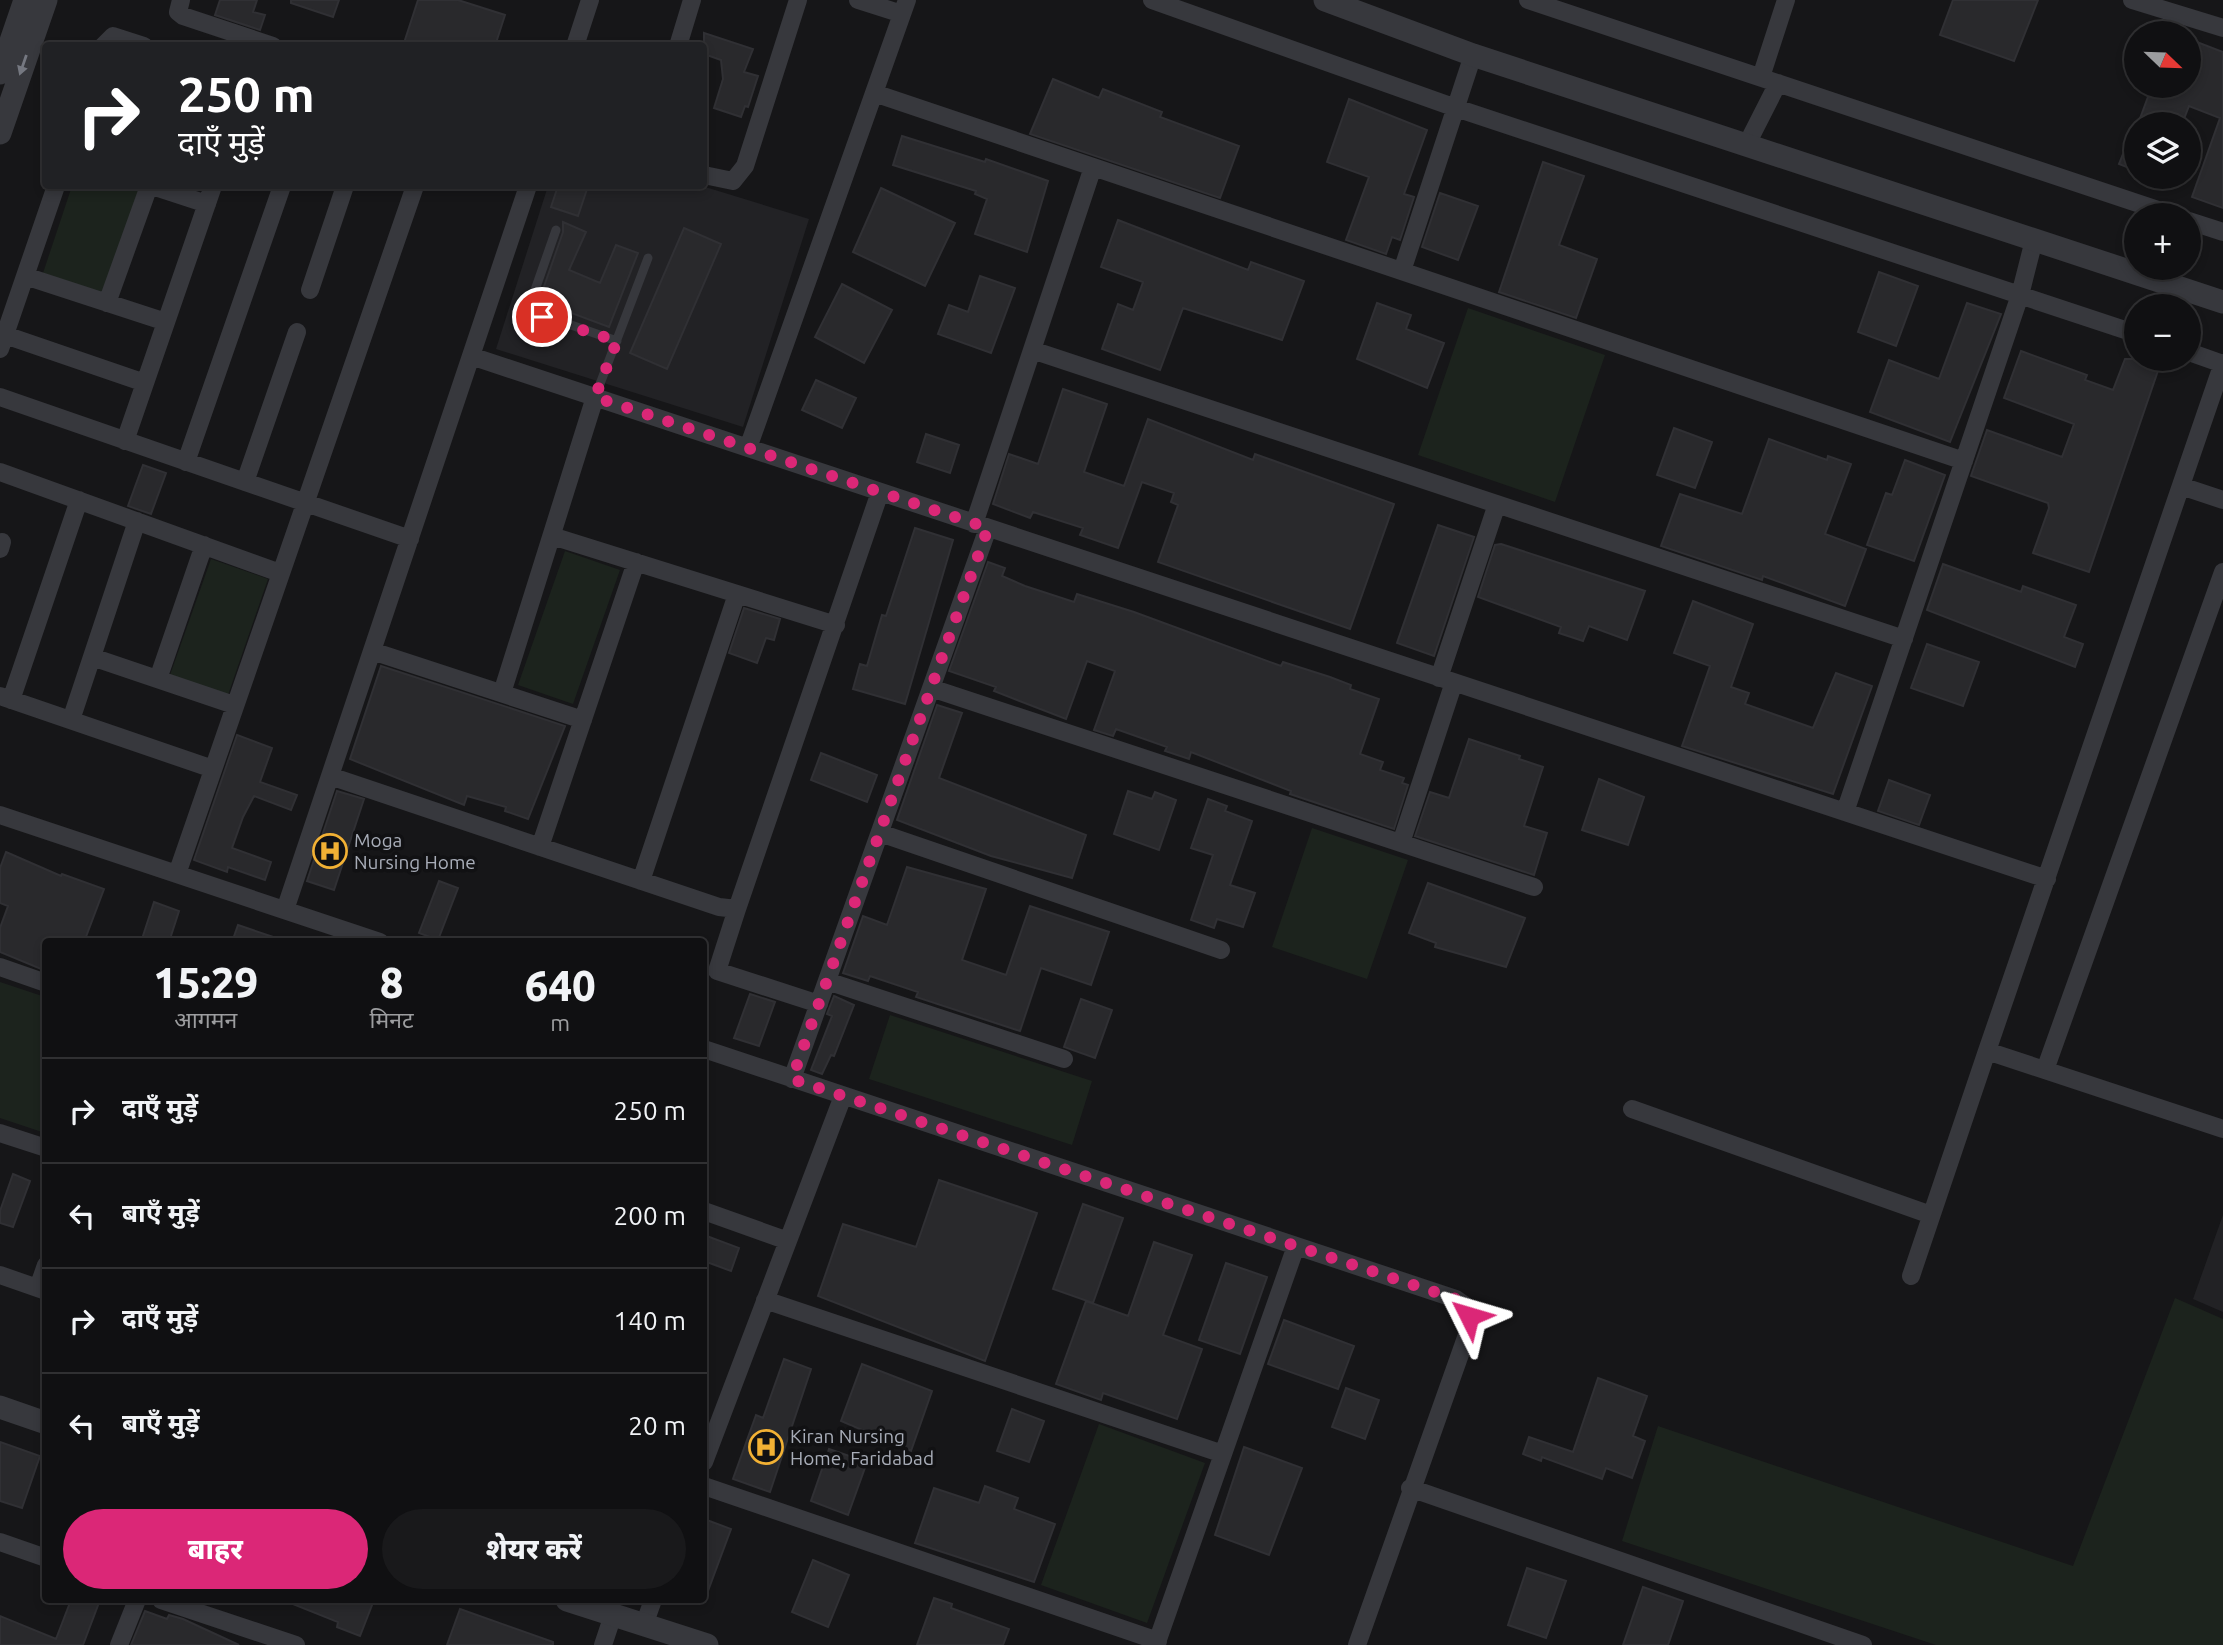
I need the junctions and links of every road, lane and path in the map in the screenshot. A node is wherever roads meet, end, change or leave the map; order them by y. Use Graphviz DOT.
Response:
graph roads {
  1 [pos="25,0"];
  2 [pos="46,0"];
  3 [pos="181,0"];
  4 [pos="590,0"];
  5 [pos="692,0"];
  6 [pos="798,0"];
  7 [pos="858,0"];
  8 [pos="1152,0"];
  9 [pos="1325,0"];
  10 [pos="1528,0"];
  11 [pos="1786,0"];
  12 [pos="2132,0"];
  13 [pos="905,7"];
  14 [pos="2223,28"];
  15 [pos="107,42"];
  16 [pos="132,42"];
  17 [pos="261,42"];
  18 [pos="576,42"];
  19 [pos="678,42"];
  20 [pos="1474,55"];
  21 [pos="0,73"];
  22 [pos="1770,80"];
  23 [pos="874,93"];
  24 [pos="1456,108"];
  25 [pos="0,133"];
  26 [pos="1746,146"];
  27 [pos="1093,167"];
  28 [pos="707,176"];
  29 [pos="55,189"];
  30 [pos="150,189"];
  31 [pos="160,189"];
  32 [pos="212,189"];
  33 [pos="281,189"];
  34 [pos="344,189"];
  35 [pos="414,189"];
  36 [pos="527,189"];
  37 [pos="2137,203"];
  38 [pos="206,204"];
  39 [pos="2201,225"];
  40 [pos="556,230"];
  41 [pos="2223,232"];
  42 [pos="2034,240"];
  43 [pos="648,258"];
  44 [pos="1402,271"];
  45 [pos="25,276"];
  46 [pos="310,290"];
  47 [pos="2020,295"];
  48 [pos="2223,302"];
  49 [pos="107,303"];
  50 [pos="166,322"];
  51 [pos="2124,330"];
  52 [pos="297,332"];
  53 [pos="617,341"];
  54 [pos="3,342"];
  55 [pos="1032,350"];
  56 [pos="471,356"];
  57 [pos="2201,356"];
  58 [pos="2223,363"];
  59 [pos="145,383"];
  60 [pos="0,397"];
  61 [pos="595,397"];
  62 [pos="125,440"];
  63 [pos="748,448"];
  64 [pos="1964,461"];
  65 [pos="186,462"];
  66 [pos="0,472"];
  67 [pos="245,482"];
  68 [pos="2181,486"];
  69 [pos="880,492"];
  70 [pos="79,500"];
  71 [pos="2223,500"];
  72 [pos="305,503"];
  73 [pos="1497,504"];
  74 [pos="137,521"];
  75 [pos="981,526"];
  76 [pos="552,536"];
  77 [pos="410,539"];
  78 [pos="204,545"];
  79 [pos="636,562"];
  80 [pos="2223,572"];
  81 [pos="281,573"];
  82 [pos="737,594"];
  83 [pos="836,625"];
  84 [pos="1904,639"];
  85 [pos="372,651"];
  86 [pos="92,657"];
  87 [pos="158,679"];
  88 [pos="1446,680"];
  89 [pos="931,688"];
  90 [pos="502,694"];
  91 [pos="6,698"];
  92 [pos="234,705"];
  93 [pos="71,720"];
  94 [pos="583,720"];
  95 [pos="212,769"];
  96 [pos="330,776"];
  97 [pos="1845,812"];
  98 [pos="2,822"];
  99 [pos="880,833"];
  100 [pos="1401,843"];
  101 [pos="540,847"];
  102 [pos="177,874"];
  103 [pos="2047,879"];
  104 [pos="641,881"];
  105 [pos="1534,887"];
  106 [pos="737,909"];
  107 [pos="285,910"];
  108 [pos="368,938"];
  109 [pos="1221,950"];
  110 [pos="0,967"];
  111 [pos="827,981"];
  112 [pos="42,982"];
  113 [pos="819,1004"];
  114 [pos="707,1050"];
  115 [pos="1987,1051"];
  116 [pos="1065,1059"];
  117 [pos="2045,1070"];
  118 [pos="792,1079"];
  119 [pos="843,1096"];
  120 [pos="1632,1109"];
  121 [pos="2223,1129"];
  122 [pos="0,1133"];
  123 [pos="42,1147"];
  124 [pos="707,1211"];
  125 [pos="1931,1215"];
  126 [pos="788,1241"];
  127 [pos="1296,1246"];
  128 [pos="0,1275"];
  129 [pos="1911,1276"];
  130 [pos="42,1289"];
  131 [pos="765,1300"];
  132 [pos="0,1407"];
  133 [pos="42,1422"];
  134 [pos="707,1454"];
  135 [pos="1223,1454"];
  136 [pos="707,1487"];
  137 [pos="1410,1488"];
  138 [pos="0,1542"];
  139 [pos="42,1557"];
  140 [pos="137,1603"];
  141 [pos="170,1603"];
  142 [pos="576,1603"];
  143 [pos="652,1603"];
  144 [pos="613,1615"];
  145 [pos="644,1625"];
  146 [pos="1157,1643"];
  147 [pos="119,1645"];
  148 [pos="296,1645"];
  149 [pos="603,1645"];
  150 [pos="707,1645"];
  151 [pos="1357,1645"];
  152 [pos="1863,1645"];
  1 -- 21 [label="street"];
  2 -- 25 [label="street, one-way"];
  3 -- 17 [label="street"];
  4 -- 18 [label="street"];
  5 -- 19 [label="street"];
  6 -- 28 [label="street"];
  7 -- 13 [label="street"];
  8 -- 24 [label="street"];
  9 -- 20 [label="street"];
  10 -- 22 [label="street"];
  11 -- 22 [label="street"];
  12 -- 14 [label="street"];
  13 -- 23 [label="street"];
  15 -- 16 [label="street"];
  20 -- 24 [label="street"];
  20 -- 26 [label="street"];
  22 -- 26 [label="street"];
  22 -- 37 [label="street"];
  23 -- 27 [label="street"];
  23 -- 63 [label="street"];
  24 -- 44 [label="street"];
  24 -- 47 [label="street"];
  26 -- 42 [label="street"];
  27 -- 44 [label="street"];
  27 -- 55 [label="street"];
  29 -- 45 [label="street"];
  30 -- 49 [label="street"];
  31 -- 38 [label="street"];
  32 -- 38 [label="street"];
  33 -- 65 [label="street"];
  34 -- 46 [label="street"];
  35 -- 72 [label="street"];
  36 -- 56 [label="street"];
  38 -- 50 [label="street"];
  39 -- 41 [label="street"];
  40 -- 53 [label="lane"];
  42 -- 47 [label="street"];
  42 -- 48 [label="street"];
  43 -- 53 [label="lane"];
  44 -- 64 [label="street"];
  45 -- 49 [label="street"];
  45 -- 54 [label="street"];
  47 -- 51 [label="street"];
  47 -- 64 [label="street"];
  49 -- 50 [label="street"];
  50 -- 59 [label="street"];
  52 -- 67 [label="street"];
  53 -- 61 [label="lane"];
  54 -- 59 [label="street"];
  55 -- 73 [label="street"];
  55 -- 75 [label="street"];
  56 -- 61 [label="street"];
  56 -- 77 [label="street"];
  57 -- 58 [label="street"];
  58 -- 68 [label="street"];
  59 -- 62 [label="street"];
  60 -- 62 [label="street"];
  61 -- 63 [label="street"];
  61 -- 76 [label="street"];
  62 -- 65 [label="street"];
  63 -- 69 [label="street"];
  64 -- 84 [label="street"];
  65 -- 67 [label="street"];
  66 -- 70 [label="street"];
  67 -- 72 [label="street"];
  68 -- 71 [label="street"];
  68 -- 103 [label="street"];
  69 -- 75 [label="street"];
  69 -- 83 [label="street"];
  70 -- 74 [label="street"];
  70 -- 91 [label="street"];
  72 -- 77 [label="street"];
  72 -- 81 [label="street"];
  73 -- 84 [label="street"];
  73 -- 88 [label="street"];
  74 -- 78 [label="street"];
  74 -- 86 [label="street"];
  75 -- 88 [label="street"];
  75 -- 89 [label="street"];
  76 -- 79 [label="street"];
  76 -- 90 [label="street"];
  77 -- 85 [label="street"];
  78 -- 81 [label="street"];
  78 -- 87 [label="street"];
  79 -- 82 [label="street"];
  79 -- 94 [label="street"];
  80 -- 117 [label="street"];
  81 -- 92 [label="street"];
  82 -- 83 [label="street"];
  82 -- 104 [label="street"];
  83 -- 106 [label="street"];
  84 -- 97 [label="street"];
  85 -- 90 [label="street"];
  85 -- 96 [label="street"];
  86 -- 87 [label="street"];
  86 -- 93 [label="street"];
  87 -- 92 [label="street"];
  88 -- 97 [label="street"];
  88 -- 100 [label="street"];
  89 -- 99 [label="street"];
  89 -- 100 [label="street"];
  90 -- 94 [label="street"];
  91 -- 93 [label="street"];
  92 -- 95 [label="street"];
  93 -- 95 [label="street"];
  94 -- 101 [label="street"];
  95 -- 102 [label="street"];
  96 -- 101 [label="street"];
  96 -- 107 [label="street"];
  97 -- 103 [label="street"];
  98 -- 102 [label="street"];
  99 -- 109 [label="street"];
  99 -- 111 [label="street"];
  100 -- 105 [label="street"];
  101 -- 104 [label="street"];
  102 -- 107 [label="street"];
  103 -- 115 [label="street"];
  104 -- 106 [label="street"];
  106 -- 113 [label="street"];
  107 -- 108 [label="street"];
  110 -- 112 [label="street"];
  111 -- 113 [label="street"];
  111 -- 116 [label="street"];
  113 -- 118 [label="street"];
  114 -- 118 [label="street"];
  115 -- 117 [label="street"];
  115 -- 125 [label="street"];
  117 -- 121 [label="street"];
  118 -- 119 [label="street"];
  119 -- 126 [label="street"];
  119 -- 127 [label="street"];
  120 -- 125 [label="street"];
  122 -- 123 [label="street"];
  124 -- 126 [label="street"];
  125 -- 129 [label="street"];
  126 -- 131 [label="street"];
  127 -- 135 [label="street"];
  127 -- 137 [label="street"];
  128 -- 130 [label="street"];
  131 -- 134 [label="street"];
  131 -- 135 [label="street"];
  132 -- 133 [label="street"];
  135 -- 146 [label="street"];
  136 -- 146 [label="street"];
  137 -- 151 [label="street"];
  137 -- 152 [label="street"];
  138 -- 139 [label="street"];
  140 -- 147 [label="street"];
  141 -- 148 [label="street"];
  142 -- 144 [label="street"];
  143 -- 145 [label="street"];
  144 -- 145 [label="street"];
  144 -- 149 [label="street"];
  145 -- 150 [label="street"];
}
